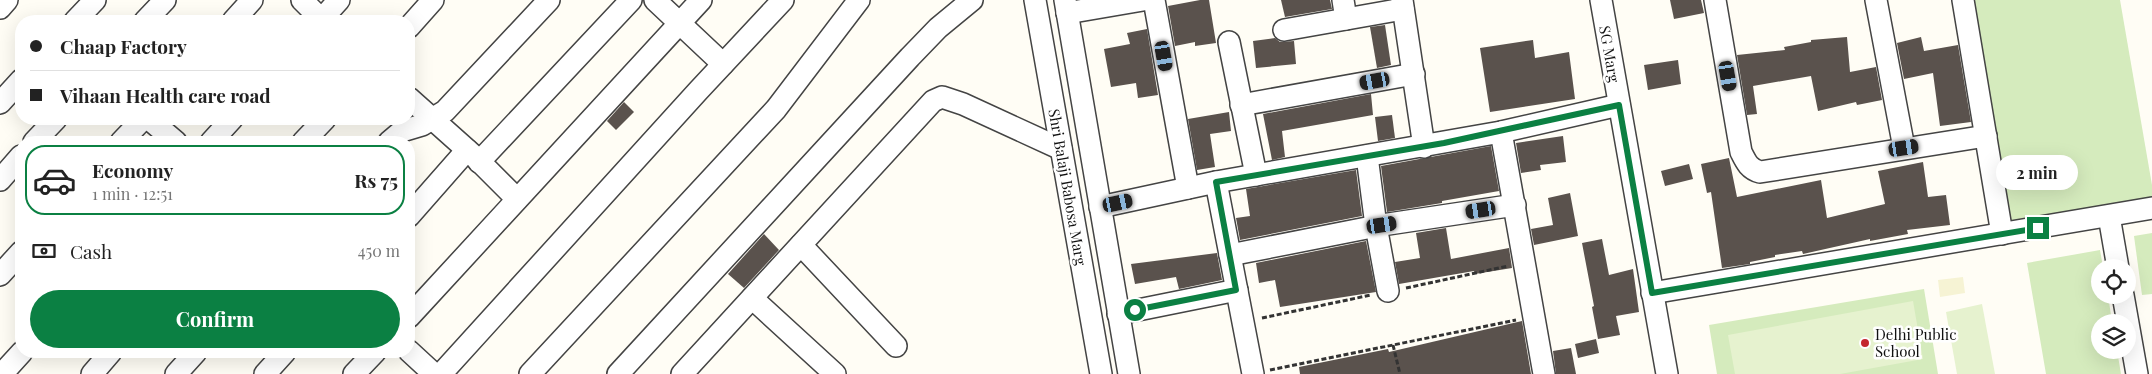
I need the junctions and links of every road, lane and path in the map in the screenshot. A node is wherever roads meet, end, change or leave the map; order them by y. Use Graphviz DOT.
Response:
graph roads {
  1 [pos="7,0"];
  2 [pos="95,0"];
  3 [pos="165,0"];
  4 [pos="252,0"];
  5 [pos="302,0"];
  6 [pos="340,0"];
  7 [pos="433,0"];
  8 [pos="550,0"];
  9 [pos="631,0"];
  10 [pos="656,0"];
  11 [pos="701,0"];
  12 [pos="783,0"];
  13 [pos="859,0"];
  14 [pos="972,0"];
  15 [pos="1035,0"];
  16 [pos="1143,0"];
  17 [pos="1154,0"];
  18 [pos="1601,0"];
  19 [pos="1714,0"];
  20 [pos="1876,0"];
  21 [pos="1963,0"];
  22 [pos="1403,4"];
  23 [pos="1066,6"];
  24 [pos="0,8"];
  25 [pos="1344,10"];
  26 [pos="81,15"];
  27 [pos="151,15"];
  28 [pos="238,15"];
  29 [pos="316,15"];
  30 [pos="327,15"];
  31 [pos="415,20"];
  32 [pos="680,22"];
  33 [pos="1284,30"];
  34 [pos="1229,42"];
  35 [pos="723,64"];
  36 [pos="1414,74"];
  37 [pos="15,86"];
  38 [pos="0,102"];
  39 [pos="415,103"];
  40 [pos="1241,104"];
  41 [pos="1619,105"];
  42 [pos="433,119"];
  43 [pos="50,125"];
  44 [pos="137,125"];
  45 [pos="156,125"];
  46 [pos="227,125"];
  47 [pos="319,125"];
  48 [pos="1501,132"];
  49 [pos="40,136"];
  50 [pos="127,136"];
  51 [pos="169,136"];
  52 [pos="216,136"];
  53 [pos="309,136"];
  54 [pos="396,136"];
  55 [pos="1986,136"];
  56 [pos="1424,147"];
  57 [pos="1904,148"];
  58 [pos="1061,149"];
  59 [pos="473,156"];
  60 [pos="1367,156"];
  61 [pos="15,163"];
  62 [pos="1256,175"];
  63 [pos="0,180"];
  64 [pos="1216,182"];
  65 [pos="1188,188"];
  66 [pos="517,199"];
  67 [pos="1515,205"];
  68 [pos="1100,207"];
  69 [pos="2152,208"];
  70 [pos="415,210"];
  71 [pos="2109,216"];
  72 [pos="1376,226"];
  73 [pos="2002,234"];
  74 [pos="801,245"];
  75 [pos="1230,255"];
  76 [pos="15,259"];
  77 [pos="2116,259"];
  78 [pos="0,275"];
  79 [pos="1236,290"];
  80 [pos="1388,292"];
  81 [pos="1652,293"];
  82 [pos="752,298"];
  83 [pos="2126,304"];
  84 [pos="415,310"];
  85 [pos="1118,314"];
  86 [pos="1534,317"];
  87 [pos="1393,345"];
  88 [pos="896,346"];
  89 [pos="2142,348"];
  90 [pos="415,357"];
  91 [pos="17,358"];
  92 [pos="106,358"];
  93 [pos="191,358"];
  94 [pos="280,358"];
  95 [pos="369,358"];
  96 [pos="1253,373"];
  97 [pos="2,374"];
  98 [pos="92,374"];
  99 [pos="176,374"];
  100 [pos="265,374"];
  101 [pos="354,374"];
  102 [pos="434,374"];
  103 [pos="442,374"];
  104 [pos="530,374"];
  105 [pos="618,374"];
  106 [pos="682,374"];
  107 [pos="834,374"];
  108 [pos="1101,374"];
  109 [pos="1128,374"];
  110 [pos="1400,374"];
  111 [pos="1544,374"];
  112 [pos="1667,374"];
  113 [pos="2137,374"];
  1 -- 24 [label="street"];
  2 -- 26 [label="street"];
  3 -- 27 [label="street"];
  4 -- 28 [label="street"];
  5 -- 29 [label="street"];
  6 -- 30 [label="street"];
  7 -- 31 [label="street"];
  8 -- 42 [label="street"];
  9 -- 59 [label="street"];
  10 -- 32 [label="street"];
  11 -- 32 [label="street"];
  12 -- 35 [label="street"];
  13 -- 104 [label="street"];
  14 -- 105 [label="street"];
  15 -- 58 [label="street, Shri Balaji Babosa Marg"];
  16 -- 23 [label="street"];
  17 -- 65 [label="street"];
  18 -- 41 [label="street, SG Marg"];
  19 -- 57 [label="street"];
  20 -- 57 [label="street"];
  21 -- 55 [label="street"];
  22 -- 25 [label="street"];
  22 -- 36 [label="street"];
  23 -- 68 [label="street, Shri Balaji Babosa Marg"];
  25 -- 33 [label="street"];
  32 -- 35 [label="street"];
  32 -- 66 [label="street"];
  34 -- 40 [label="street"];
  35 -- 103 [label="street"];
  36 -- 40 [label="street"];
  36 -- 56 [label="street"];
  37 -- 38 [label="street"];
  39 -- 42 [label="street"];
  40 -- 62 [label="street"];
  41 -- 48 [label="street"];
  41 -- 81 [label="street, SG Marg"];
  42 -- 54 [label="street"];
  42 -- 59 [label="street"];
  43 -- 49 [label="street"];
  44 -- 50 [label="street"];
  45 -- 51 [label="street"];
  46 -- 52 [label="street"];
  47 -- 53 [label="street"];
  48 -- 56 [label="street"];
  48 -- 67 [label="street"];
  55 -- 57 [label="street"];
  55 -- 73 [label="street"];
  56 -- 60 [label="street"];
  58 -- 74 [label="street"];
  58 -- 108 [label="street, Shri Balaji Babosa Marg"];
  59 -- 66 [label="street"];
  59 -- 70 [label="street"];
  60 -- 62 [label="street"];
  60 -- 72 [label="street"];
  61 -- 63 [label="street"];
  62 -- 64 [label="street"];
  64 -- 65 [label="street"];
  64 -- 75 [label="street"];
  65 -- 68 [label="street"];
  66 -- 84 [label="street"];
  67 -- 72 [label="street"];
  67 -- 86 [label="street"];
  68 -- 85 [label="street, Shri Balaji Babosa Marg"];
  69 -- 71 [label="street"];
  71 -- 73 [label="street"];
  71 -- 77 [label="street"];
  72 -- 75 [label="street"];
  72 -- 80 [label="street"];
  73 -- 81 [label="street"];
  74 -- 82 [label="street"];
  74 -- 88 [label="street"];
  75 -- 79 [label="street"];
  76 -- 78 [label="street"];
  79 -- 85 [label="street"];
  79 -- 96 [label="street"];
  81 -- 112 [label="street, SG Marg"];
  82 -- 106 [label="street"];
  82 -- 107 [label="street"];
  83 -- 89 [label="street"];
  85 -- 109 [label="street, Shri Balaji Babosa Marg"];
  86 -- 87 [label="path"];
  86 -- 111 [label="street"];
  87 -- 96 [label="path"];
  87 -- 110 [label="path"];
  89 -- 113 [label="street"];
  90 -- 102 [label="street"];
  91 -- 97 [label="street"];
  92 -- 98 [label="street"];
  93 -- 99 [label="street"];
  94 -- 100 [label="street"];
  95 -- 101 [label="street"];
}
